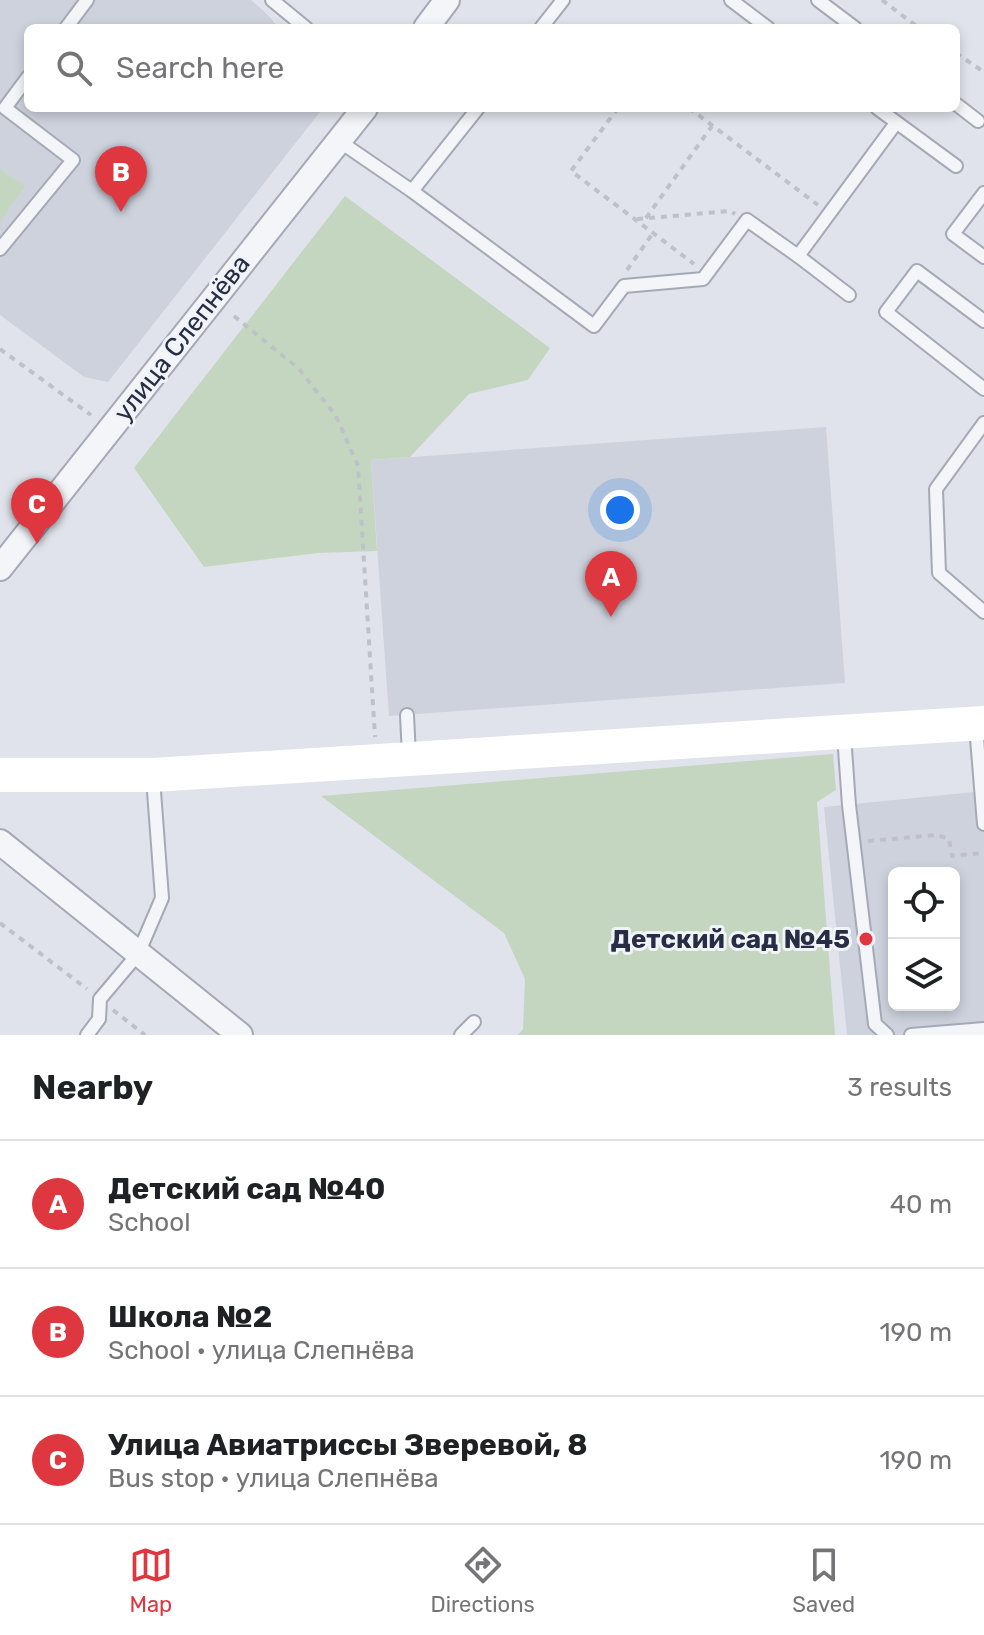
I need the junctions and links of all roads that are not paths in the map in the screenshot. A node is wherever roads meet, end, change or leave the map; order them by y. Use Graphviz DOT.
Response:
graph roads {
  1 [pos="87,0"];
  2 [pos="272,0"];
  3 [pos="447,0"];
  4 [pos="563,0"];
  5 [pos="731,0"];
  6 [pos="818,0"];
  7 [pos="69,24"];
  8 [pos="301,24"];
  9 [pos="429,24"];
  10 [pos="544,24"];
  11 [pos="763,24"];
  12 [pos="847,24"];
  13 [pos="24,82"];
  14 [pos="960,107"];
  15 [pos="362,112"];
  16 [pos="475,112"];
  17 [pos="882,112"];
  18 [pos="978,121"];
  19 [pos="896,123"];
  20 [pos="339,141"];
  21 [pos="956,166"];
  22 [pos="412,191"];
  23 [pos="984,193"];
  24 [pos="0,249"];
  25 [pos="798,256"];
  26 [pos="984,257"];
  27 [pos="849,295"];
  28 [pos="984,321"];
  29 [pos="984,389"];
  30 [pos="984,423"];
  31 [pos="0,568"];
  32 [pos="984,612"];
  33 [pos="407,715"];
  34 [pos="980,723"];
  35 [pos="844,732"];
  36 [pos="409,759"];
  37 [pos="153,775"];
  38 [pos="4,777"];
  39 [pos="984,824"];
  40 [pos="0,842"];
  41 [pos="138,954"];
  42 [pos="474,1022"];
  43 [pos="984,1029"];
  44 [pos="87,1035"];
  45 [pos="240,1035"];
  46 [pos="461,1035"];
  47 [pos="887,1035"];
  48 [pos="911,1035"];
  1 -- 7 [label="lane"];
  2 -- 8 [label="lane"];
  3 -- 9 [label="street"];
  4 -- 10 [label="lane"];
  5 -- 11 [label="lane"];
  6 -- 12 [label="lane"];
  13 -- 24 [label="lane"];
  14 -- 18 [label="lane"];
  15 -- 20 [label="street, улица Слепнёва"];
  16 -- 22 [label="lane"];
  17 -- 19 [label="lane"];
  19 -- 21 [label="lane"];
  19 -- 25 [label="lane"];
  20 -- 22 [label="lane"];
  20 -- 31 [label="street, улица Слепнёва"];
  22 -- 25 [label="lane"];
  23 -- 26 [label="lane"];
  25 -- 27 [label="lane"];
  28 -- 29 [label="lane"];
  30 -- 32 [label="lane"];
  33 -- 36 [label="lane"];
  34 -- 35 [label="street"];
  34 -- 39 [label="lane"];
  35 -- 36 [label="street"];
  35 -- 47 [label="lane"];
  36 -- 37 [label="street"];
  37 -- 38 [label="street"];
  37 -- 41 [label="lane"];
  40 -- 41 [label="street"];
  41 -- 44 [label="lane"];
  41 -- 45 [label="street"];
  42 -- 46 [label="lane"];
  43 -- 48 [label="lane"];
}
